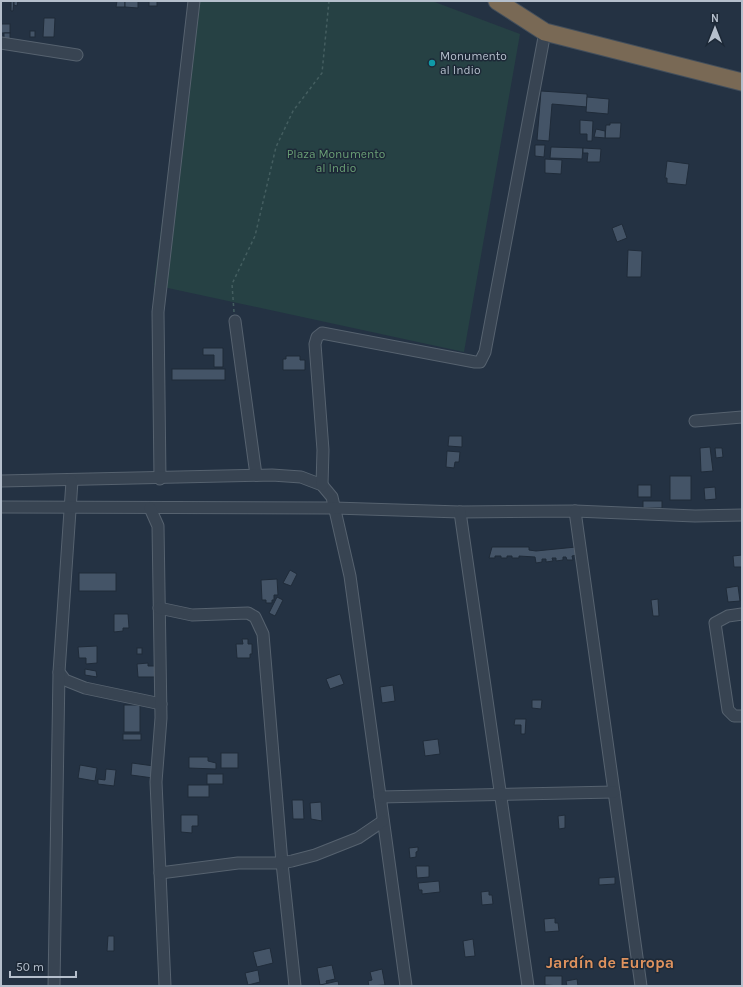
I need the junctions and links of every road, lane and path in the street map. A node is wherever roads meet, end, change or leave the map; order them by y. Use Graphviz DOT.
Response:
graph roads {
  1 [pos="194,1"];
  2 [pos="329,1"];
  3 [pos="500,2"];
  4 [pos="545,32"];
  5 [pos="1,43"];
  6 [pos="77,55"];
  7 [pos="742,82"];
  8 [pos="235,322"];
  9 [pos="742,417"];
  10 [pos="695,421"];
  11 [pos="256,475"];
  12 [pos="160,479"];
  13 [pos="1,481"];
  14 [pos="72,481"];
  15 [pos="322,485"];
  16 [pos="1,507"];
  17 [pos="72,508"];
  18 [pos="150,508"];
  19 [pos="334,508"];
  20 [pos="575,511"];
  21 [pos="460,512"];
  22 [pos="742,515"];
  23 [pos="159,608"];
  24 [pos="742,614"];
  25 [pos="59,672"];
  26 [pos="161,704"];
  27 [pos="742,716"];
  28 [pos="614,792"];
  29 [pos="500,795"];
  30 [pos="380,798"];
  31 [pos="383,821"];
  32 [pos="282,863"];
  33 [pos="160,873"];
  34 [pos="54,986"];
  35 [pos="165,986"];
  36 [pos="295,986"];
  37 [pos="406,986"];
  38 [pos="528,986"];
  39 [pos="641,986"];
  1 -- 12 [label="street"];
  2 -- 8 [label="path"];
  3 -- 4 [label="highway"];
  4 -- 7 [label="highway"];
  4 -- 15 [label="street"];
  5 -- 6 [label="street"];
  8 -- 11 [label="street"];
  9 -- 10 [label="street"];
  11 -- 12 [label="street"];
  11 -- 15 [label="street"];
  12 -- 14 [label="street"];
  13 -- 14 [label="street"];
  14 -- 17 [label="street"];
  15 -- 19 [label="street"];
  16 -- 17 [label="street"];
  17 -- 18 [label="street"];
  17 -- 25 [label="street"];
  18 -- 19 [label="street"];
  18 -- 23 [label="street"];
  19 -- 21 [label="street"];
  19 -- 30 [label="street"];
  20 -- 21 [label="street"];
  20 -- 22 [label="street"];
  20 -- 28 [label="street"];
  21 -- 29 [label="street"];
  23 -- 26 [label="street"];
  23 -- 32 [label="street"];
  24 -- 27 [label="street"];
  25 -- 26 [label="street"];
  25 -- 34 [label="street"];
  26 -- 33 [label="street"];
  28 -- 29 [label="street"];
  28 -- 39 [label="street"];
  29 -- 30 [label="street"];
  29 -- 38 [label="street"];
  30 -- 31 [label="street"];
  31 -- 32 [label="street"];
  31 -- 37 [label="street"];
  32 -- 33 [label="street"];
  32 -- 36 [label="street"];
  33 -- 35 [label="street"];
}
